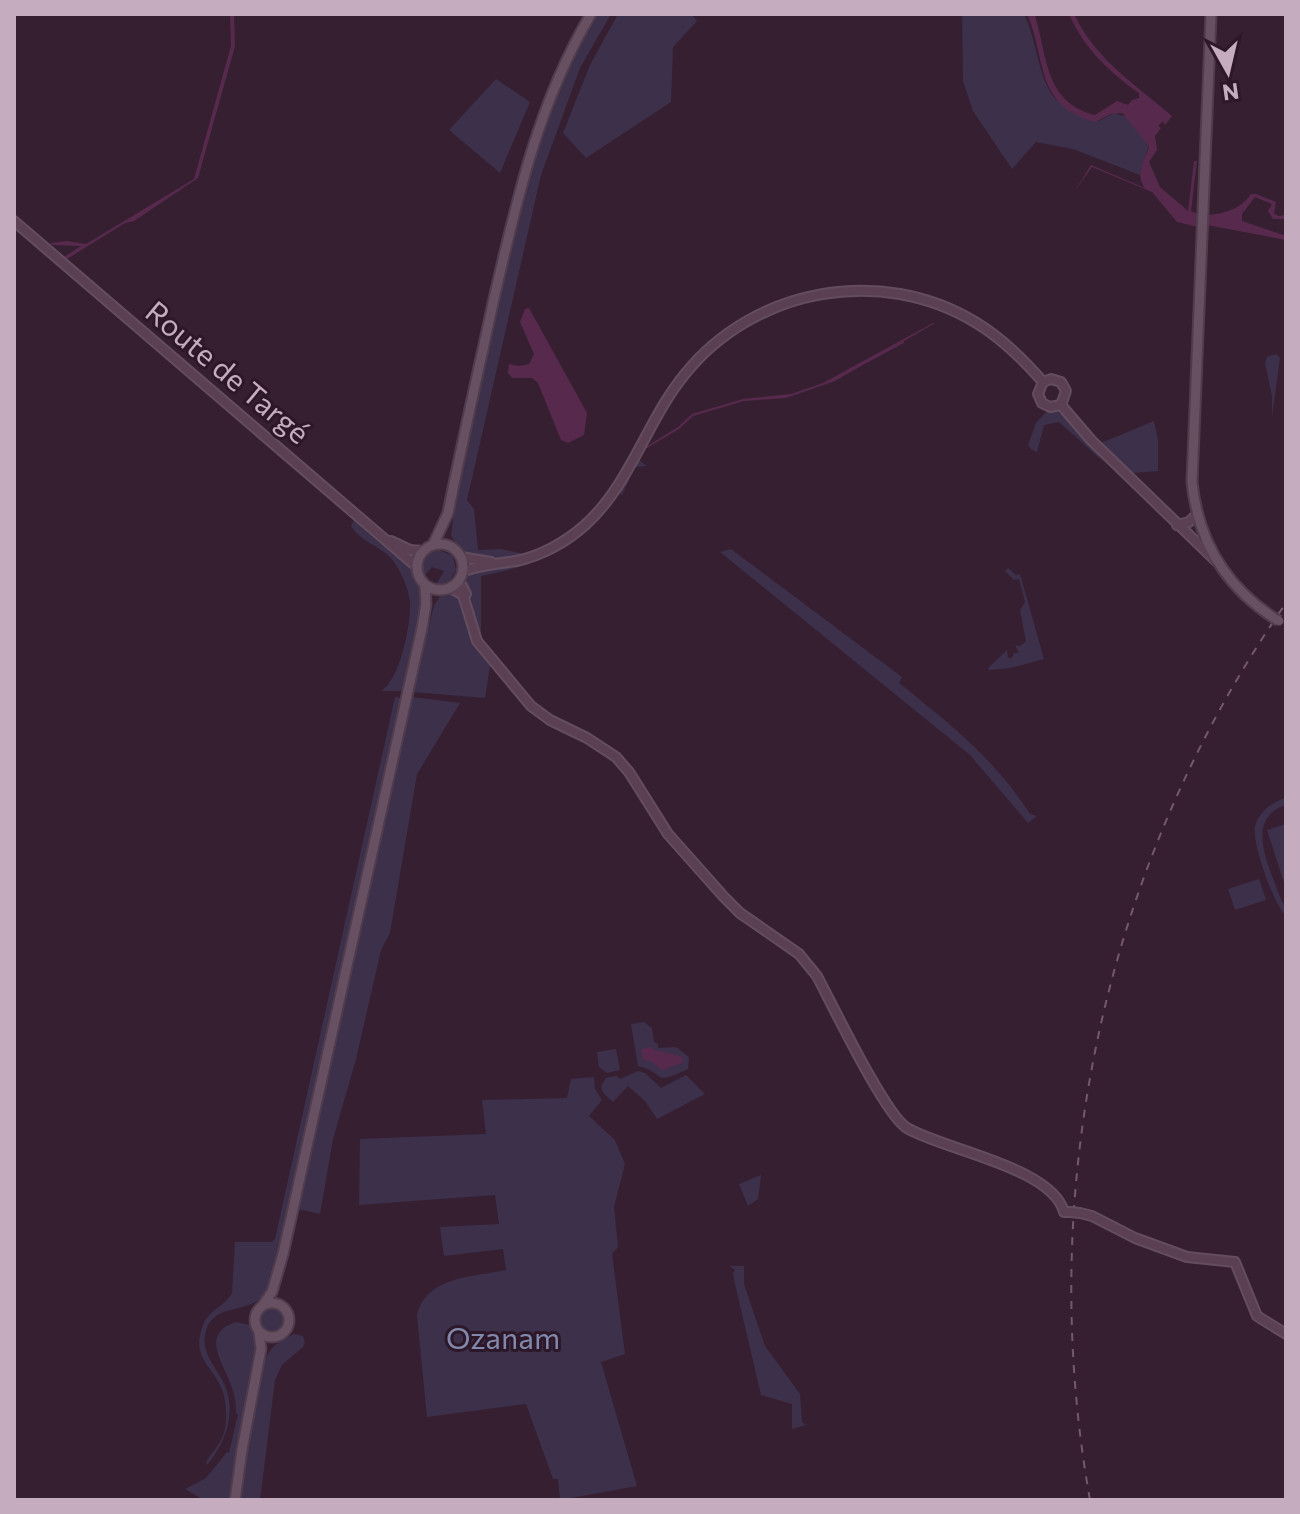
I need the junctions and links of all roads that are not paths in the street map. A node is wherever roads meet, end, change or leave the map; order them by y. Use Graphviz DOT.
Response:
graph roads {
  1 [pos="591,14"];
  2 [pos="1211,14"];
  3 [pos="14,221"];
  4 [pos="1043,382"];
  5 [pos="1061,405"];
  6 [pos="448,513"];
  7 [pos="1197,514"];
  8 [pos="1177,525"];
  9 [pos="383,537"];
  10 [pos="450,547"];
  11 [pos="428,548"];
  12 [pos="461,557"];
  13 [pos="1216,562"];
  14 [pos="504,563"];
  15 [pos="416,566"];
  16 [pos="454,583"];
  17 [pos="425,586"];
  18 [pos="1280,622"];
  19 [pos="422,628"];
  20 [pos="283,1254"];
  21 [pos="263,1305"];
  22 [pos="285,1309"];
  23 [pos="259,1332"];
  24 [pos="1286,1334"];
  25 [pos="277,1337"];
  26 [pos="256,1374"];
  27 [pos="235,1500"];
  1 -- 6 [label="main road"];
  2 -- 7 [label="main road"];
  3 -- 9 [label="street, Route de Targé"];
  4 -- 5 [label="street"];
  4 -- 5 [label="street"];
  4 -- 14 [label="street"];
  5 -- 8 [label="street"];
  6 -- 10 [label="main road"];
  6 -- 11 [label="main road"];
  7 -- 8 [label="street"];
  7 -- 13 [label="main road"];
  8 -- 13 [label="street"];
  9 -- 11 [label="street, Route de Targé"];
  9 -- 15 [label="street, Route de Targé"];
  10 -- 11 [label="main road"];
  10 -- 12 [label="main road"];
  11 -- 15 [label="main road"];
  12 -- 14 [label="street"];
  12 -- 16 [label="main road"];
  13 -- 18 [label="main road"];
  14 -- 16 [label="street"];
  15 -- 17 [label="main road"];
  16 -- 17 [label="main road"];
  16 -- 19 [label="main road"];
  16 -- 24 [label="street, bridge"];
  17 -- 19 [label="main road"];
  19 -- 20 [label="main road"];
  20 -- 21 [label="main road"];
  20 -- 22 [label="main road"];
  21 -- 22 [label="main road"];
  21 -- 23 [label="main road"];
  22 -- 25 [label="main road"];
  23 -- 25 [label="main road"];
  23 -- 26 [label="main road"];
  25 -- 26 [label="main road"];
  26 -- 27 [label="main road"];
}
